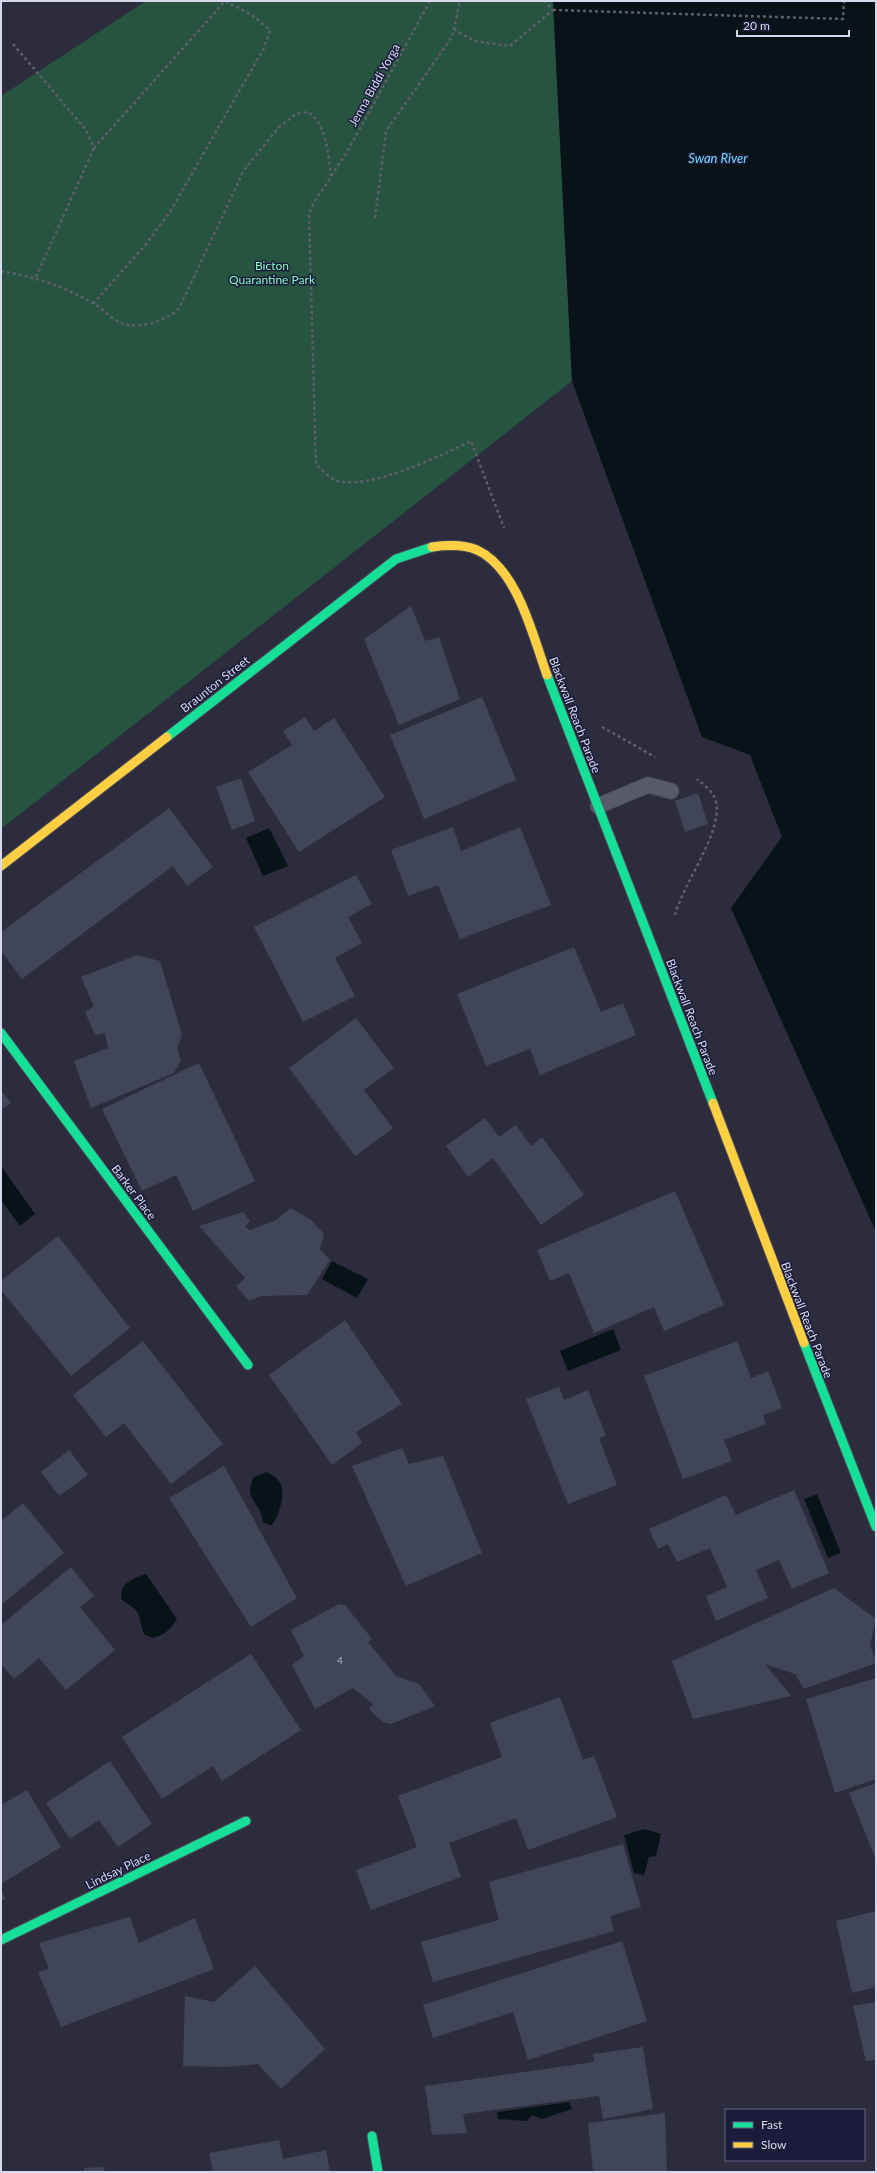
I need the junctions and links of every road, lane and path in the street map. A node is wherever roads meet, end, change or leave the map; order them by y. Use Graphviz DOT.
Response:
graph roads {
  1 [pos="430,1"];
  2 [pos="460,1"];
  3 [pos="545,1"];
  4 [pos="844,1"];
  5 [pos="553,10"];
  6 [pos="454,29"];
  7 [pos="13,44"];
  8 [pos="94,148"];
  9 [pos="375,218"];
  10 [pos="1,271"];
  11 [pos="36,278"];
  12 [pos="94,304"];
  13 [pos="454,545"];
  14 [pos="671,791"];
  15 [pos="598,806"];
  16 [pos="1,866"];
  17 [pos="1,1033"];
  18 [pos="248,1365"];
  19 [pos="876,1527"];
  20 [pos="246,1821"];
  21 [pos="1,1940"];
  22 [pos="372,2136"];
  23 [pos="378,2172"];
  1 -- 12 [label="path, Jenna Biddi Yorga"];
  2 -- 6 [label="path"];
  3 -- 5 [label="path"];
  4 -- 5 [label="path"];
  5 -- 6 [label="path"];
  6 -- 9 [label="path"];
  7 -- 8 [label="path"];
  8 -- 11 [label="path"];
  8 -- 12 [label="path"];
  10 -- 11 [label="path"];
  11 -- 12 [label="path"];
  13 -- 15 [label="street, Blackwall Reach Parade"];
  13 -- 16 [label="street, Braunton Street"];
  14 -- 15 [label="lane"];
  15 -- 19 [label="street, Blackwall Reach Parade"];
  17 -- 18 [label="street, Barker Place"];
  20 -- 21 [label="street, Lindsay Place"];
  22 -- 23 [label="street"];
}
